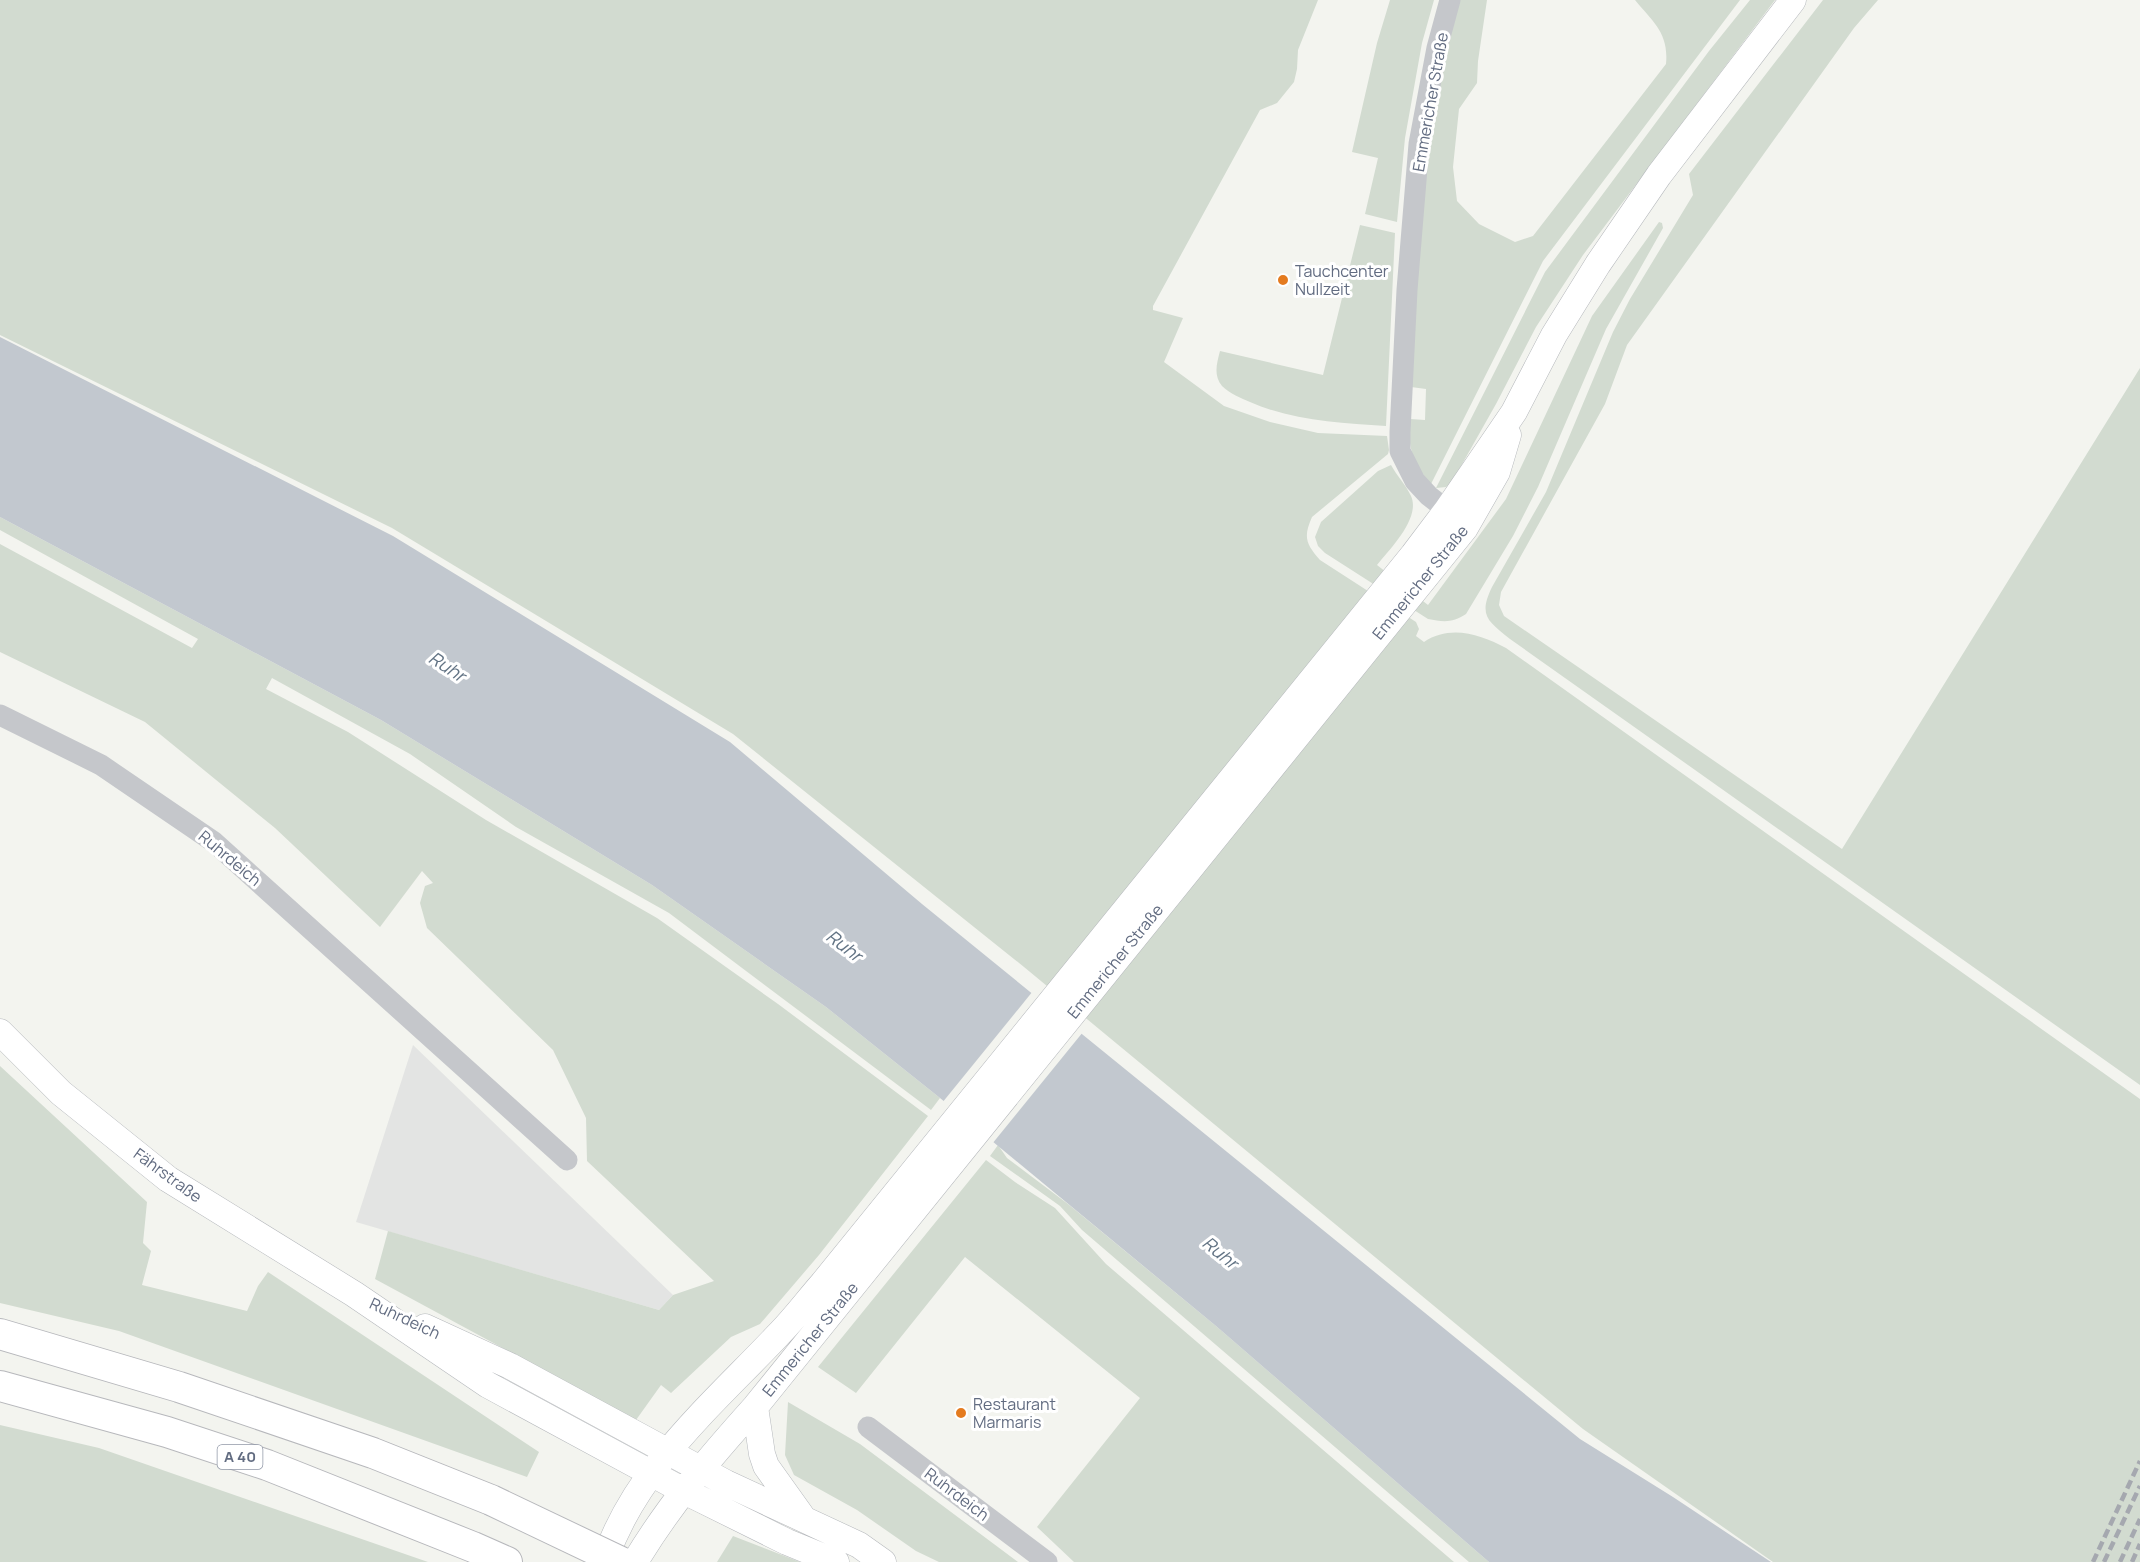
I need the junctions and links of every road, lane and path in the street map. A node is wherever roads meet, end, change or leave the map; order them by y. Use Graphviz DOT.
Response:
graph roads {
  1 [pos="1450,0"];
  2 [pos="1793,0"];
  3 [pos="1514,412"];
  4 [pos="1447,510"];
  5 [pos="1403,585"];
  6 [pos="0,715"];
  7 [pos="0,1032"];
  8 [pos="567,1160"];
  9 [pos="833,1291"];
  10 [pos="354,1294"];
  11 [pos="0,1334"];
  12 [pos="0,1386"];
  13 [pos="755,1407"];
  14 [pos="868,1427"];
  15 [pos="667,1452"];
  16 [pos="700,1470"];
  17 [pos="652,1474"];
  18 [pos="684,1491"];
  19 [pos="803,1518"];
  20 [pos="507,1562"];
  21 [pos="604,1562"];
  22 [pos="621,1562"];
  23 [pos="635,1562"];
  24 [pos="836,1562"];
  25 [pos="883,1562"];
  26 [pos="1047,1562"];
  1 -- 4 [label="street, Emmericher Straße"];
  2 -- 3 [label="main road, Emmericher Straße"];
  3 -- 4 [label="main road, Emmericher Straße"];
  3 -- 5 [label="main road, Emmericher Straße"];
  4 -- 5 [label="main road, Emmericher Straße"];
  5 -- 9 [label="main road, Emmericher Straße"];
  6 -- 8 [label="street, Ruhrdeich"];
  7 -- 10 [label="main road, Fährstraße"];
  9 -- 13 [label="main road, Emmericher Straße"];
  9 -- 15 [label="main road, Emmericher Straße"];
  10 -- 15 [label="main road, Ruhrdeich"];
  10 -- 17 [label="main road, Ruhrdeich"];
  11 -- 22 [label="highway, bridge"];
  12 -- 20 [label="highway, A 40"];
  13 -- 16 [label="main road, Emmericher Straße"];
  13 -- 19 [label="main road"];
  14 -- 26 [label="street, Ruhrdeich"];
  15 -- 16 [label="main road, Ruhrdeich"];
  15 -- 17 [label="main road, Emmericher Straße"];
  16 -- 18 [label="main road, Emmericher Straße"];
  16 -- 19 [label="main road, Ruhrdeich"];
  17 -- 18 [label="main road, Ruhrdeich"];
  17 -- 21 [label="main road, Emmericher Straße"];
  18 -- 23 [label="main road, Emmericher Straße"];
  18 -- 24 [label="main road, Ruhrdeich"];
  19 -- 25 [label="main road, Ruhrdeich"];
}
